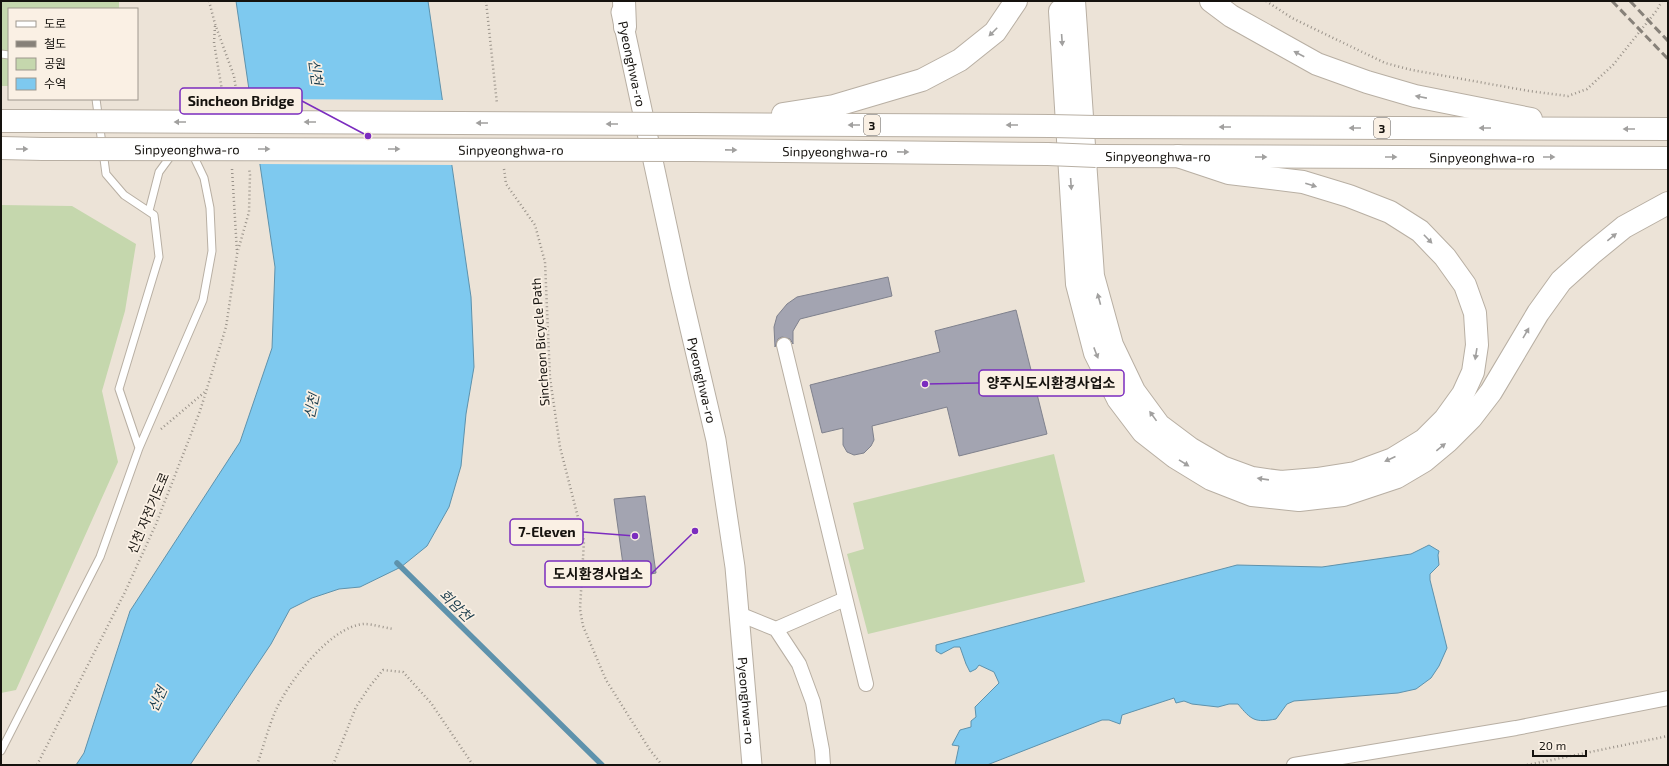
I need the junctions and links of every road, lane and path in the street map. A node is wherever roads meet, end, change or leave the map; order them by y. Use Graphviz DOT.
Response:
graph roads {
  1 [pos="486,1"];
  2 [pos="619,1"];
  3 [pos="624,1"];
  4 [pos="1016,1"];
  5 [pos="1059,1"];
  6 [pos="1074,1"];
  7 [pos="1211,1"];
  8 [pos="1266,1"];
  9 [pos="1662,1"];
  10 [pos="625,27"];
  11 [pos="96,100"];
  12 [pos="497,105"];
  13 [pos="1,121"];
  14 [pos="716,125"];
  15 [pos="1598,129"];
  16 [pos="1668,129"];
  17 [pos="1,148"];
  18 [pos="1178,156"];
  19 [pos="1668,158"];
  20 [pos="504,168"];
  21 [pos="1668,203"];
  22 [pos="150,211"];
  23 [pos="237,254"];
  24 [pos="784,345"];
  25 [pos="207,391"];
  26 [pos="139,448"];
  27 [pos="845,599"];
  28 [pos="739,614"];
  29 [pos="394,629"];
  30 [pos="776,630"];
  31 [pos="866,684"];
  32 [pos="1668,698"];
  33 [pos="1668,736"];
  34 [pos="1,752"];
  35 [pos="37,765"];
  36 [pos="257,765"];
  37 [pos="333,765"];
  38 [pos="473,765"];
  39 [pos="662,765"];
  40 [pos="752,765"];
  41 [pos="822,765"];
  42 [pos="1294,765"];
  43 [pos="1527,765"];
  1 -- 12 [label="path"];
  2 -- 10 [label="main road, Pyeonghwa-ro"];
  3 -- 10 [label="highway"];
  4 -- 14 [label="highway, one-way"];
  5 -- 21 [label="highway, one-way"];
  18 -- 6 [label="highway, one-way"];
  15 -- 7 [label="highway, one-way"];
  8 -- 9 [label="path"];
  10 -- 28 [label="main road, Pyeonghwa-ro"];
  11 -- 22 [label="lane"];
  14 -- 13 [label="highway, Sinpyeonghwa-ro / 3, one-way, bridge"];
  15 -- 14 [label="highway, Sinpyeonghwa-ro / 3, one-way, bridge"];
  16 -- 15 [label="highway, Sinpyeonghwa-ro / 3, one-way"];
  17 -- 18 [label="highway, Sinpyeonghwa-ro / 3, one-way, bridge"];
  18 -- 19 [label="highway, Sinpyeonghwa-ro / 3, one-way"];
  20 -- 39 [label="path, Sincheon Bicycle Path"];
  22 -- 26 [label="lane"];
  22 -- 26 [label="lane"];
  23 -- 25 [label="path, 신천 자전거도로"];
  24 -- 27 [label="street"];
  25 -- 26 [label="path"];
  25 -- 35 [label="path, 신천 자전거도로"];
  26 -- 34 [label="lane"];
  27 -- 30 [label="street"];
  27 -- 31 [label="street"];
  28 -- 30 [label="street"];
  28 -- 40 [label="main road, Pyeonghwa-ro"];
  29 -- 36 [label="path"];
  30 -- 41 [label="street"];
  32 -- 42 [label="street"];
  33 -- 43 [label="path"];
  37 -- 38 [label="path"];
}
